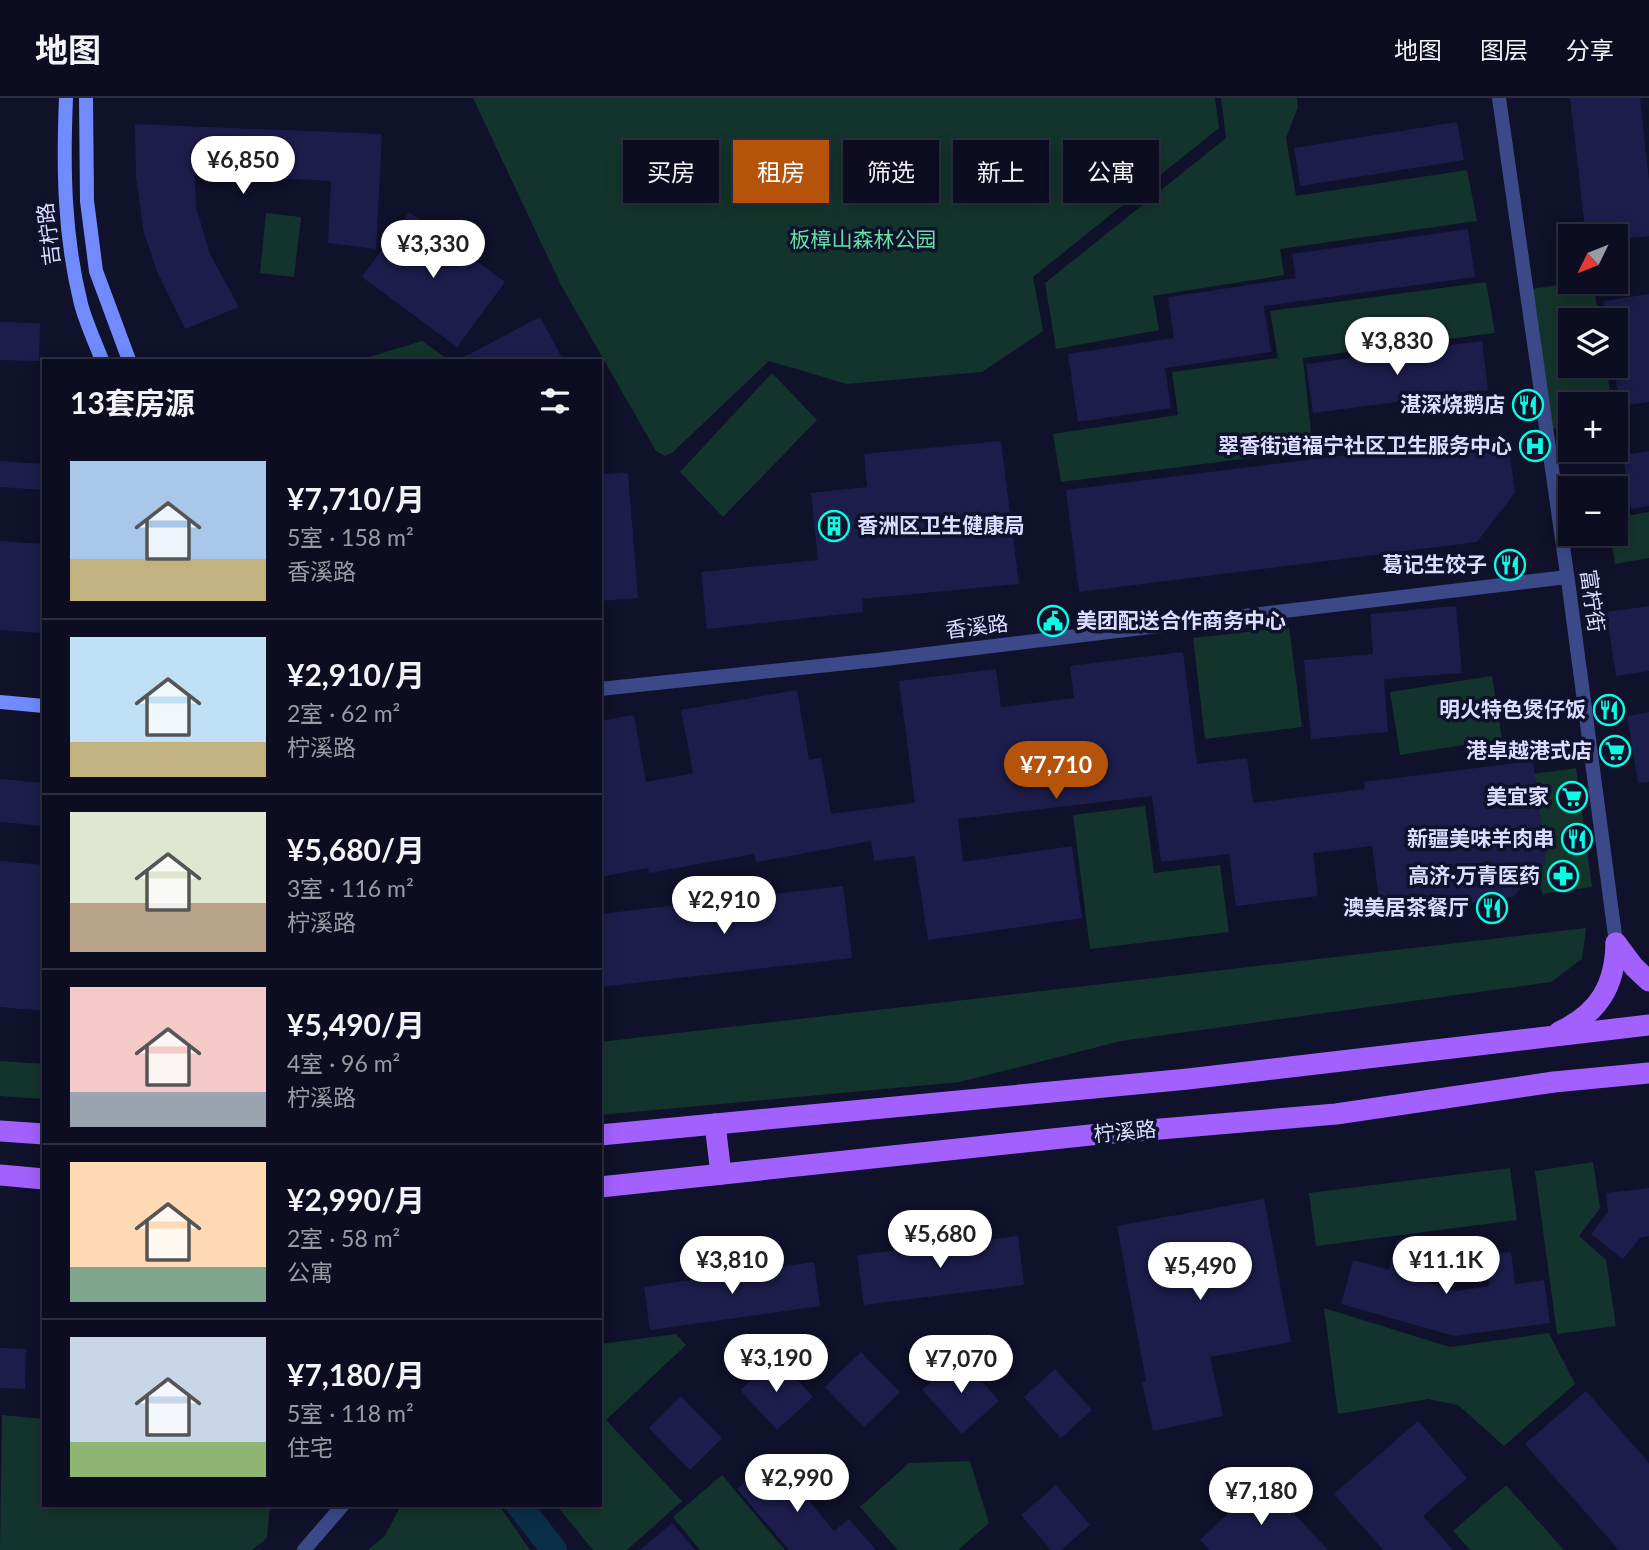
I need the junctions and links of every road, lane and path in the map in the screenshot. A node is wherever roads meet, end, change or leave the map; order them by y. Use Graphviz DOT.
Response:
graph roads {
  1 [pos="66,98"];
  2 [pos="86,98"];
  3 [pos="1499,98"];
  4 [pos="102,359"];
  5 [pos="129,359"];
  6 [pos="1567,577"];
  7 [pos="602,689"];
  8 [pos="0,702"];
  9 [pos="42,706"];
  10 [pos="1616,943"];
  11 [pos="1649,981"];
  12 [pos="1643,1025"];
  13 [pos="1549,1037"];
  14 [pos="1649,1073"];
  15 [pos="1649,1079"];
  16 [pos="1554,1082"];
  17 [pos="715,1124"];
  18 [pos="0,1131"];
  19 [pos="42,1134"];
  20 [pos="602,1135"];
  21 [pos="721,1174"];
  22 [pos="0,1175"];
  23 [pos="42,1179"];
  24 [pos="602,1187"];
  25 [pos="341,1507"];
  26 [pos="304,1550"];
  1 -- 4 [label="main road, 吉柠路"];
  2 -- 5 [label="main road"];
  3 -- 6 [label="street, 富柠街"];
  6 -- 7 [label="street, 香溪路"];
  6 -- 10 [label="street, 富柠街"];
  8 -- 9 [label="main road"];
  10 -- 11 [label="main road"];
  10 -- 13 [label="main road"];
  12 -- 13 [label="main road"];
  13 -- 17 [label="main road"];
  14 -- 16 [label="main road, 柠溪路"];
  15 -- 16 [label="main road"];
  16 -- 21 [label="main road, 柠溪路"];
  17 -- 20 [label="main road"];
  17 -- 21 [label="main road"];
  18 -- 19 [label="main road"];
  21 -- 24 [label="main road, 柠溪路"];
  22 -- 23 [label="main road"];
  25 -- 26 [label="street"];
}
